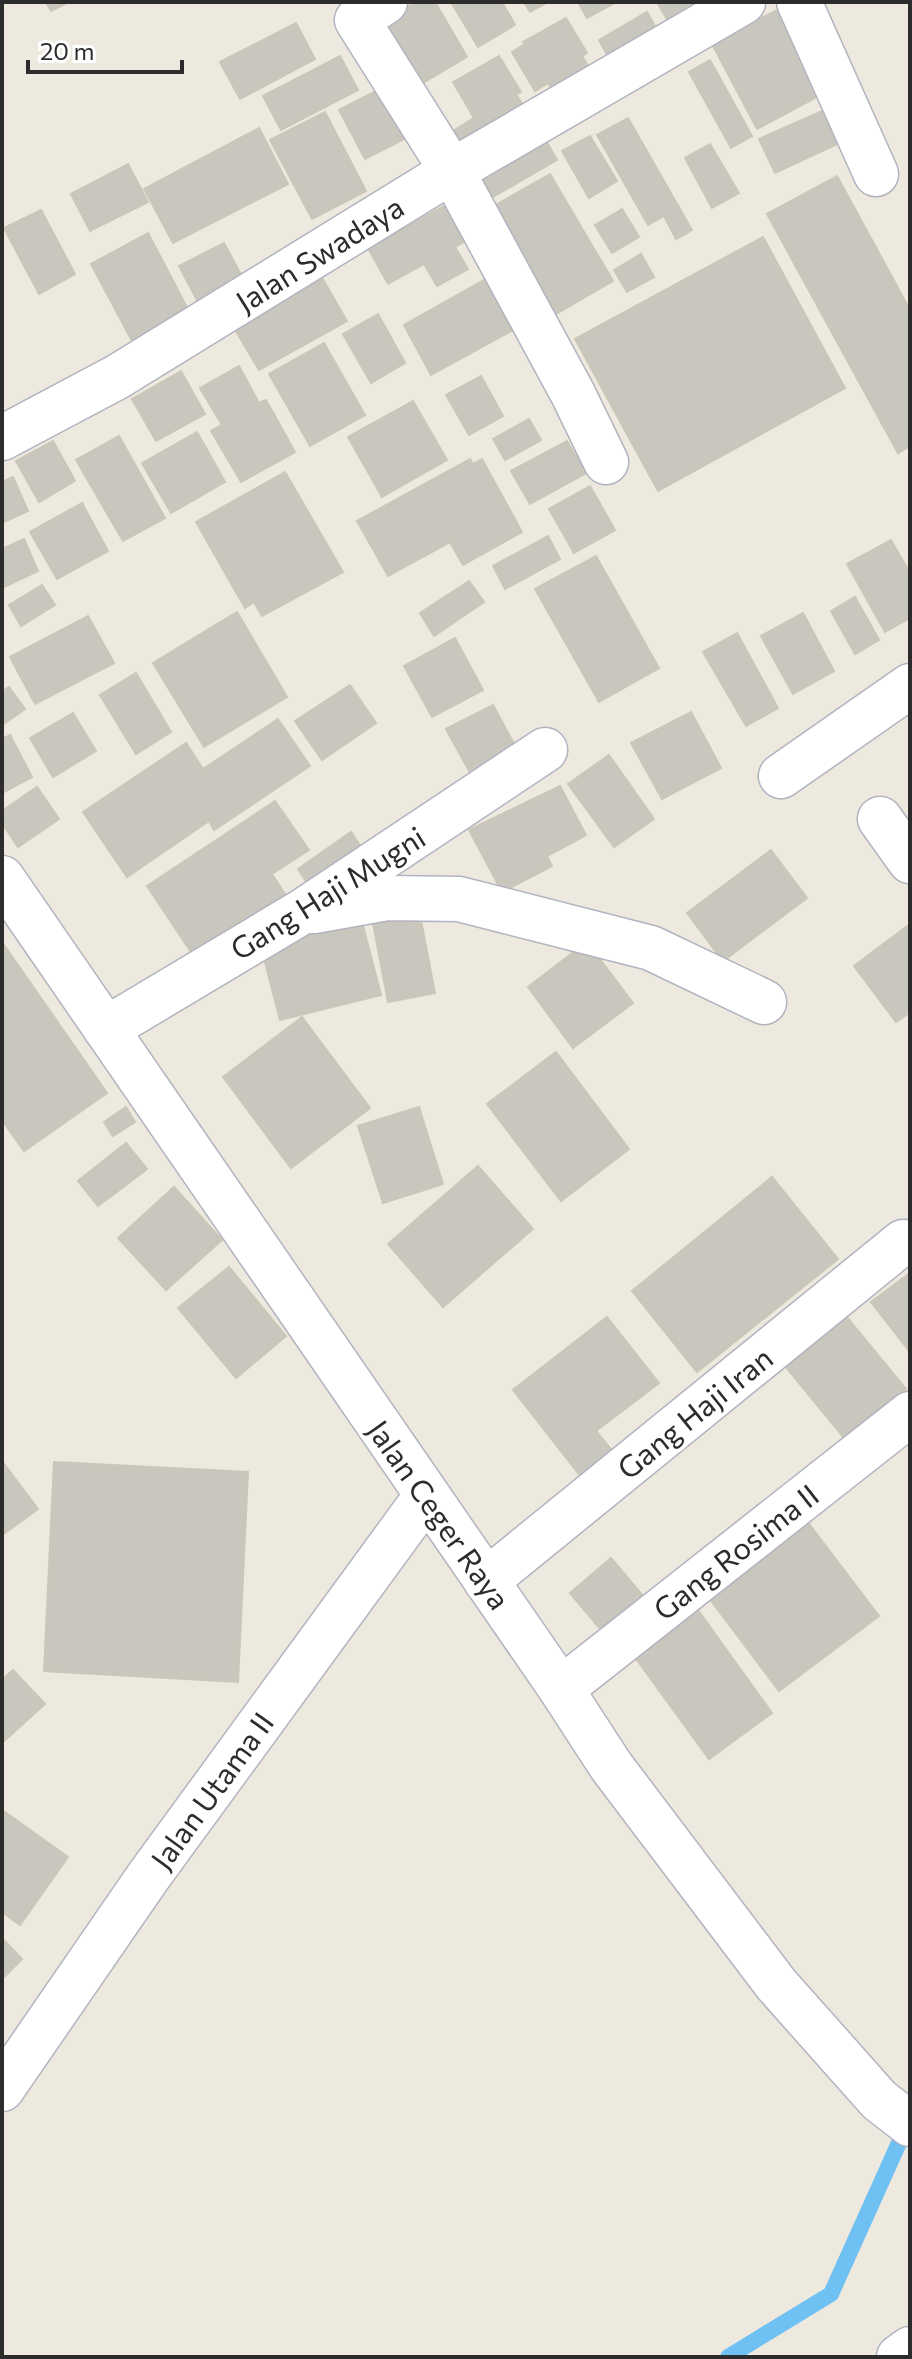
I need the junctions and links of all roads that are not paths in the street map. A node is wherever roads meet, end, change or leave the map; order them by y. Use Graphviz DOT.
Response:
graph roads {
  1 [pos="743,2"];
  2 [pos="799,2"];
  3 [pos="363,8"];
  4 [pos="452,171"];
  5 [pos="876,174"];
  6 [pos="2,438"];
  7 [pos="606,462"];
  8 [pos="910,686"];
  9 [pos="545,750"];
  10 [pos="781,776"];
  11 [pos="880,819"];
  12 [pos="910,861"];
  13 [pos="5,889"];
  14 [pos="300,913"];
  15 [pos="764,1002"];
  16 [pos="106,1029"];
  17 [pos="903,1242"];
  18 [pos="910,1414"];
  19 [pos="427,1495"];
  20 [pos="486,1581"];
  21 [pos="561,1689"];
  22 [pos="2,2089"];
  23 [pos="894,2112"];
  24 [pos="910,2349"];
  25 [pos="899,2357"];
  1 -- 4 [label="street, Jalan Swadaya"];
  2 -- 5 [label="street"];
  3 -- 4 [label="street"];
  4 -- 6 [label="street, Jalan Swadaya"];
  4 -- 7 [label="street"];
  8 -- 10 [label="street"];
  9 -- 14 [label="street, Gang Haji Mugni"];
  11 -- 12 [label="street"];
  13 -- 16 [label="street, Jalan Ceger Raya"];
  14 -- 15 [label="street"];
  14 -- 16 [label="street, Gang Haji Mugni"];
  16 -- 19 [label="street, Jalan Ceger Raya"];
  17 -- 20 [label="street, Gang Haji Iran"];
  18 -- 21 [label="street, Gang Rosima II"];
  19 -- 20 [label="street, Jalan Ceger Raya"];
  19 -- 22 [label="street, Jalan Utama II"];
  20 -- 21 [label="street, Jalan Ceger Raya"];
  21 -- 23 [label="street, Jalan Ceger Raya"];
  24 -- 25 [label="street"];
}
